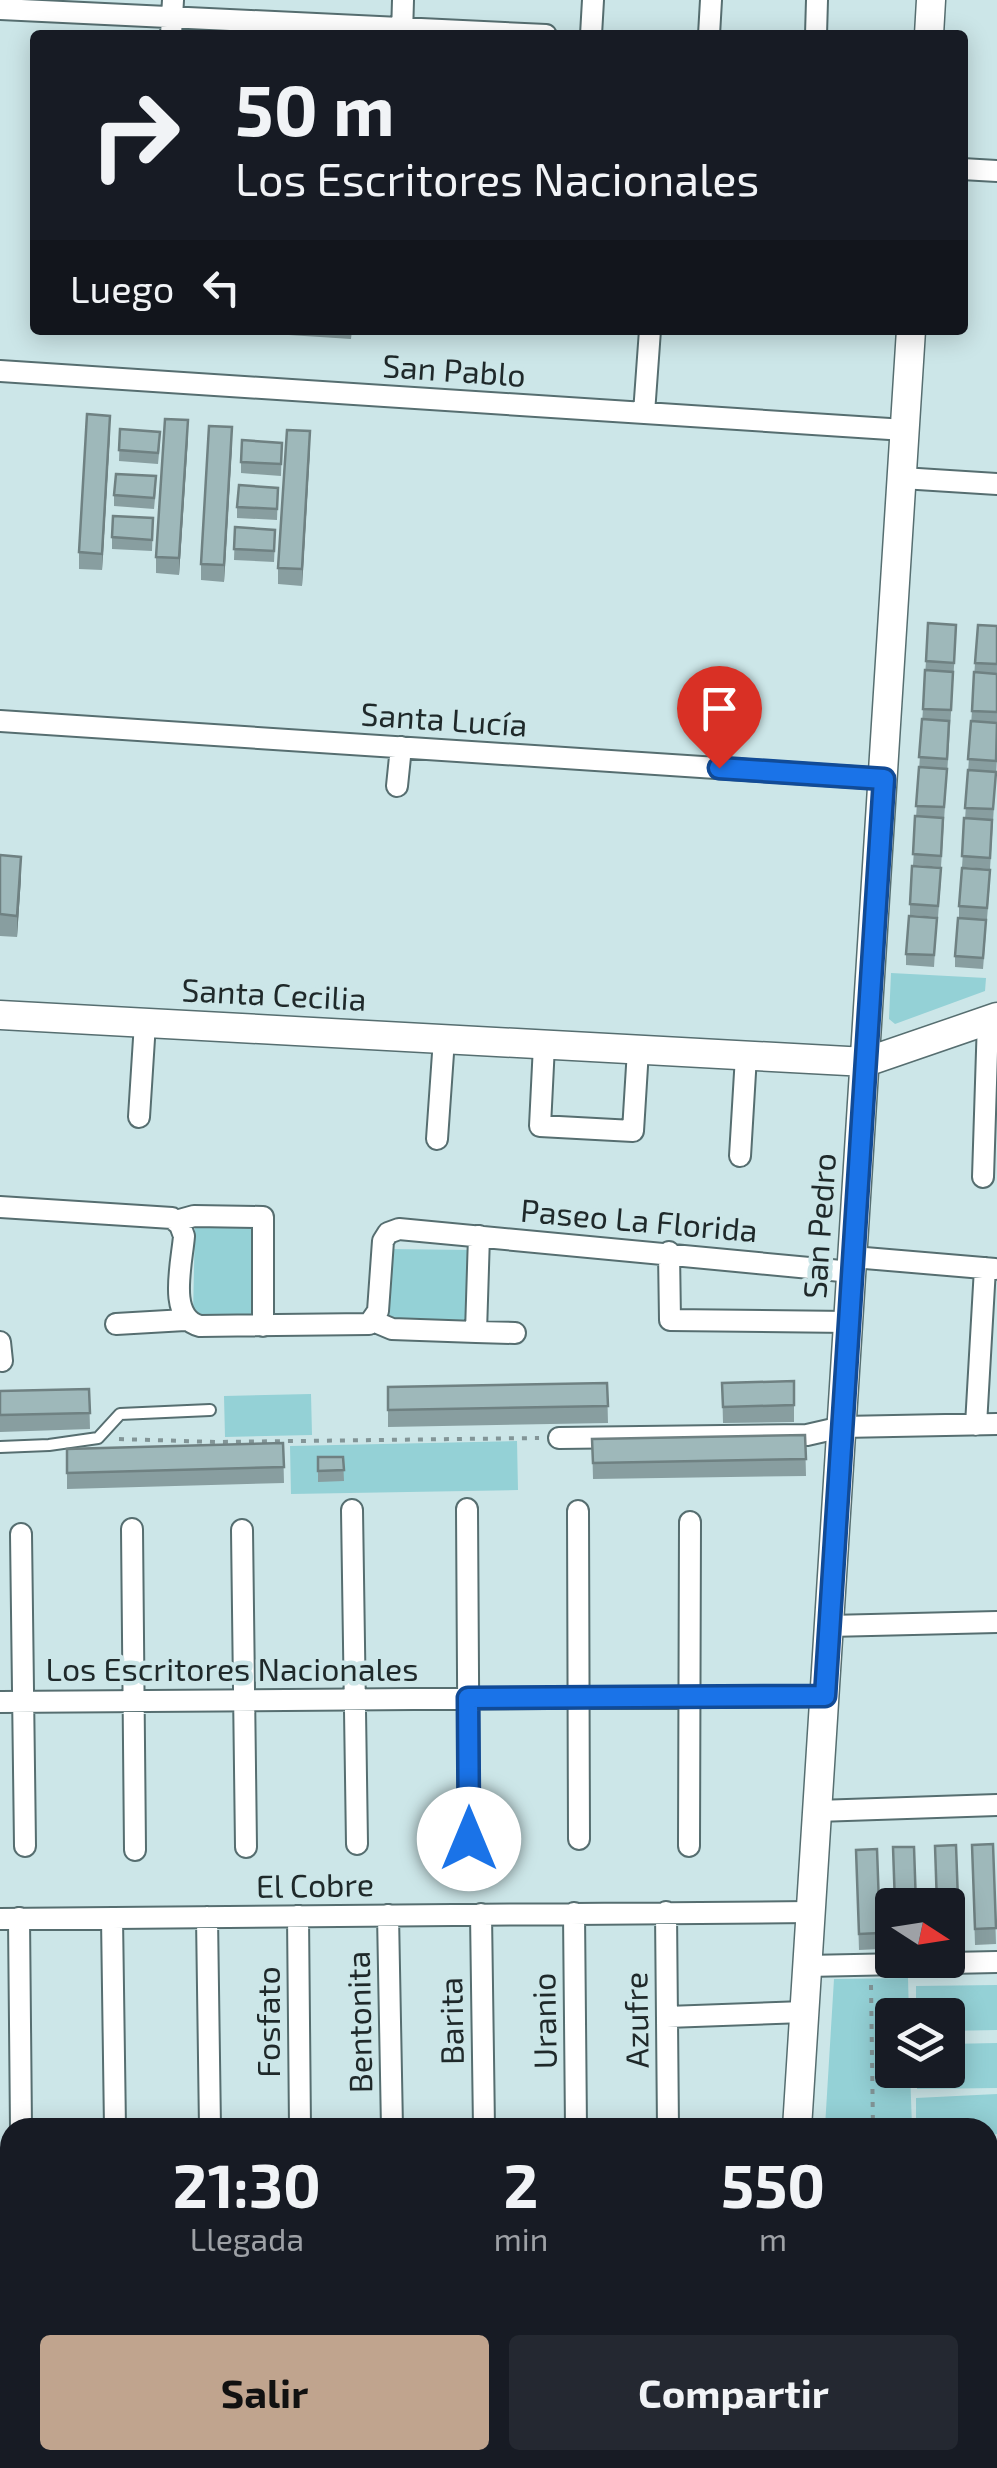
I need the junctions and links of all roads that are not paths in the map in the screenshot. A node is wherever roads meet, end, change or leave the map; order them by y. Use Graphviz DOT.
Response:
graph roads {
  1 [pos="289,0"];
  2 [pos="404,0"];
  3 [pos="592,0"];
  4 [pos="711,0"];
  5 [pos="817,0"];
  6 [pos="931,0"];
  7 [pos="60,6"];
  8 [pos="0,8"];
  9 [pos="172,17"];
  10 [pos="285,29"];
  11 [pos="324,30"];
  12 [pos="402,30"];
  13 [pos="590,30"];
  14 [pos="709,30"];
  15 [pos="816,30"];
  16 [pos="929,30"];
  17 [pos="968,170"];
  18 [pos="997,172"];
  19 [pos="650,335"];
  20 [pos="911,335"];
  21 [pos="0,371"];
  22 [pos="644,413"];
  23 [pos="905,430"];
  24 [pos="902,478"];
  25 [pos="997,484"];
  26 [pos="0,721"];
  27 [pos="400,747"];
  28 [pos="884,779"];
  29 [pos="397,786"];
  30 [pos="0,1015"];
  31 [pos="993,1019"];
  32 [pos="145,1022"];
  33 [pos="444,1039"];
  34 [pos="544,1045"];
  35 [pos="638,1050"];
  36 [pos="746,1056"];
  37 [pos="866,1062"];
  38 [pos="139,1117"];
  39 [pos="437,1139"];
  40 [pos="740,1156"];
  41 [pos="983,1176"];
  42 [pos="0,1207"];
  43 [pos="176,1221"];
  44 [pos="479,1236"];
  45 [pos="669,1252"];
  46 [pos="852,1265"];
  47 [pos="991,1268"];
  48 [pos="185,1320"];
  49 [pos="373,1321"];
  50 [pos="849,1322"];
  51 [pos="116,1324"];
  52 [pos="262,1326"];
  53 [pos="476,1332"];
  54 [pos="515,1332"];
  55 [pos="210,1410"];
  56 [pos="987,1424"];
  57 [pos="842,1428"];
  58 [pos="559,1438"];
  59 [pos="0,1447"];
  60 [pos="467,1509"];
  61 [pos="352,1510"];
  62 [pos="578,1511"];
  63 [pos="690,1522"];
  64 [pos="132,1529"];
  65 [pos="242,1530"];
  66 [pos="21,1534"];
  67 [pos="997,1622"];
  68 [pos="829,1626"];
  69 [pos="689,1696"];
  70 [pos="825,1696"];
  71 [pos="468,1698"];
  72 [pos="578,1698"];
  73 [pos="355,1699"];
  74 [pos="244,1700"];
  75 [pos="134,1701"];
  76 [pos="0,1702"];
  77 [pos="23,1702"];
  78 [pos="997,1805"];
  79 [pos="817,1811"];
  80 [pos="469,1839"];
  81 [pos="579,1839"];
  82 [pos="357,1844"];
  83 [pos="25,1846"];
  84 [pos="689,1846"];
  85 [pos="246,1847"];
  86 [pos="135,1850"];
  87 [pos="666,1912"];
  88 [pos="811,1912"];
  89 [pos="574,1913"];
  90 [pos="480,1914"];
  91 [pos="388,1915"];
  92 [pos="208,1916"];
  93 [pos="298,1916"];
  94 [pos="10,1918"];
  95 [pos="112,1918"];
  96 [pos="997,1962"];
  97 [pos="807,1966"];
  98 [pos="804,2012"];
  99 [pos="667,2017"];
  100 [pos="20,2118"];
  101 [pos="114,2118"];
  102 [pos="210,2118"];
  103 [pos="300,2118"];
  104 [pos="392,2118"];
  105 [pos="484,2118"];
  106 [pos="576,2118"];
  107 [pos="668,2118"];
  108 [pos="798,2118"];
  1 -- 10 [label="street"];
  2 -- 12 [label="street"];
  3 -- 13 [label="street"];
  4 -- 14 [label="street"];
  5 -- 15 [label="street"];
  6 -- 16 [label="street"];
  7 -- 8 [label="street"];
  7 -- 9 [label="street"];
  9 -- 10 [label="street"];
  10 -- 11 [label="street"];
  17 -- 18 [label="street"];
  19 -- 22 [label="street"];
  20 -- 23 [label="street, San Pedro"];
  21 -- 22 [label="street, San Pablo"];
  22 -- 23 [label="street, San Pablo"];
  23 -- 24 [label="street, San Pedro"];
  24 -- 25 [label="street"];
  24 -- 28 [label="street, San Pedro"];
  26 -- 27 [label="street, Santa Lucía"];
  27 -- 28 [label="street, Santa Lucía"];
  27 -- 29 [label="street"];
  28 -- 37 [label="street, San Pedro"];
  30 -- 32 [label="street, Santa Cecilia"];
  31 -- 37 [label="street"];
  31 -- 41 [label="street"];
  32 -- 33 [label="street, Santa Cecilia"];
  32 -- 38 [label="street"];
  33 -- 34 [label="street, Santa Cecilia"];
  33 -- 39 [label="street"];
  34 -- 35 [label="street, Santa Cecilia"];
  34 -- 35 [label="street"];
  35 -- 36 [label="street, Santa Cecilia"];
  36 -- 37 [label="street, Santa Cecilia"];
  36 -- 40 [label="street"];
  37 -- 46 [label="street, San Pedro"];
  42 -- 43 [label="street"];
  43 -- 48 [label="street"];
  43 -- 52 [label="street"];
  44 -- 45 [label="street, Paseo La Florida"];
  44 -- 49 [label="street, Paseo La Florida"];
  44 -- 53 [label="street, Paseo La Florida"];
  45 -- 46 [label="street, Paseo La Florida"];
  45 -- 50 [label="street"];
  46 -- 47 [label="street, Paseo La Florida"];
  46 -- 50 [label="street, San Pedro"];
  47 -- 56 [label="street"];
  48 -- 51 [label="street"];
  48 -- 52 [label="street"];
  49 -- 52 [label="street"];
  49 -- 53 [label="street"];
  50 -- 57 [label="street, San Pedro"];
  53 -- 54 [label="street"];
  55 -- 59 [label="lane"];
  56 -- 57 [label="street"];
  57 -- 58 [label="street"];
  57 -- 68 [label="street, San Pedro"];
  60 -- 71 [label="street"];
  61 -- 73 [label="street"];
  62 -- 72 [label="street"];
  63 -- 69 [label="street"];
  64 -- 75 [label="street"];
  65 -- 74 [label="street"];
  66 -- 77 [label="street"];
  67 -- 68 [label="street"];
  68 -- 70 [label="street, San Pedro"];
  69 -- 70 [label="street, Los Escritores Nacionales"];
  69 -- 72 [label="street, Los Escritores Nacionales"];
  69 -- 84 [label="street"];
  70 -- 79 [label="street, San Pedro"];
  71 -- 72 [label="street, Los Escritores Nacionales"];
  71 -- 73 [label="street, Los Escritores Nacionales"];
  71 -- 80 [label="street"];
  72 -- 81 [label="street"];
  73 -- 74 [label="street, Los Escritores Nacionales"];
  73 -- 82 [label="street"];
  74 -- 75 [label="street, Los Escritores Nacionales"];
  74 -- 85 [label="street"];
  75 -- 77 [label="street, Los Escritores Nacionales"];
  75 -- 86 [label="street"];
  76 -- 77 [label="street, Los Escritores Nacionales"];
  77 -- 83 [label="street"];
  78 -- 79 [label="street"];
  79 -- 88 [label="street, San Pedro"];
  87 -- 88 [label="street, El Cobre"];
  87 -- 89 [label="street, El Cobre"];
  87 -- 99 [label="street, Azufre"];
  88 -- 97 [label="street, San Pedro"];
  89 -- 90 [label="street, El Cobre"];
  89 -- 106 [label="street, Uranio"];
  90 -- 91 [label="street, El Cobre"];
  90 -- 105 [label="street, Barita"];
  91 -- 93 [label="street, El Cobre"];
  91 -- 104 [label="street, Bentonita"];
  92 -- 93 [label="street, El Cobre"];
  92 -- 95 [label="street, El Cobre"];
  92 -- 102 [label="street"];
  93 -- 103 [label="street, Fosfato"];
  94 -- 95 [label="street, El Cobre"];
  94 -- 100 [label="street"];
  95 -- 101 [label="street"];
  96 -- 97 [label="street"];
  97 -- 98 [label="street, San Pedro"];
  98 -- 99 [label="street"];
  98 -- 108 [label="street, San Pedro"];
  99 -- 107 [label="street, Azufre"];
}
